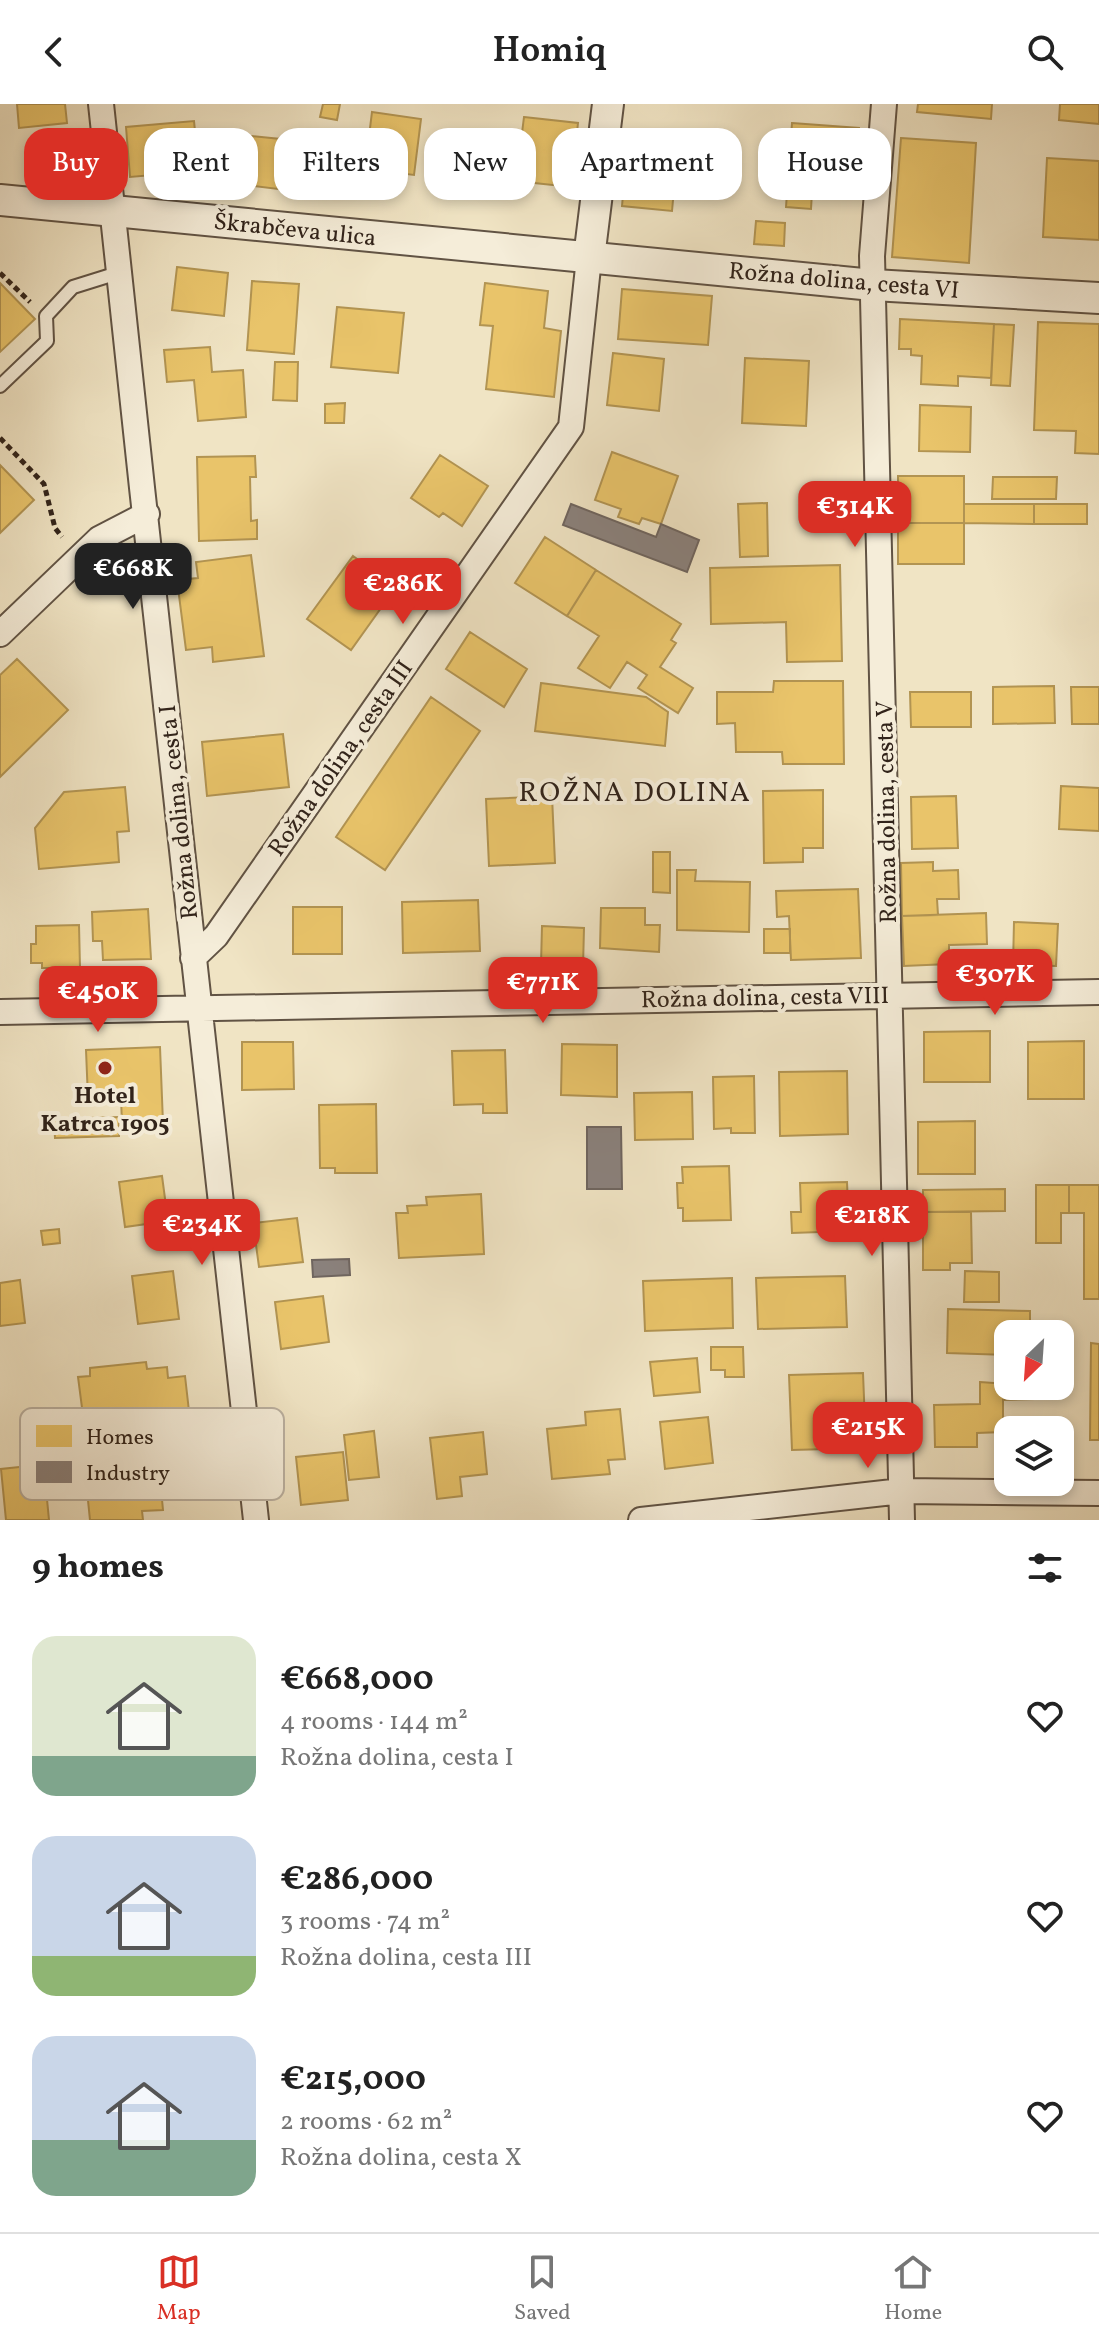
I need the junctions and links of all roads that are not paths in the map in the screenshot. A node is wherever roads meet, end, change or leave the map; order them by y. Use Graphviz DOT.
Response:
graph roads {
  1 [pos="101,104"];
  2 [pos="608,104"];
  3 [pos="884,104"];
  4 [pos="0,200"];
  5 [pos="113,211"];
  6 [pos="589,258"];
  7 [pos="121,272"];
  8 [pos="873,285"];
  9 [pos="1099,298"];
  10 [pos="0,386"];
  11 [pos="147,514"];
  12 [pos="0,634"];
  13 [pos="193,958"];
  14 [pos="1099,992"];
  15 [pos="891,994"];
  16 [pos="195,1008"];
  17 [pos="0,1012"];
  18 [pos="243,1408"];
  19 [pos="902,1491"];
  20 [pos="1099,1493"];
  21 [pos="254,1500"];
  22 [pos="256,1520"];
  23 [pos="641,1520"];
  24 [pos="902,1520"];
  1 -- 5 [label="street, Rožna dolina, cesta I"];
  2 -- 6 [label="street, Rožna dolina, cesta III"];
  3 -- 8 [label="street, Rožna dolina, cesta V"];
  4 -- 5 [label="street, Škrabčeva ulica"];
  5 -- 6 [label="street, Škrabčeva ulica"];
  5 -- 7 [label="street, Rožna dolina, cesta I"];
  6 -- 8 [label="street, Rožna dolina, cesta VI"];
  6 -- 13 [label="street, Rožna dolina, cesta III"];
  7 -- 10 [label="lane"];
  7 -- 11 [label="street, Rožna dolina, cesta I"];
  8 -- 9 [label="street, Rožna dolina, cesta VI"];
  8 -- 15 [label="street, Rožna dolina, cesta V"];
  11 -- 12 [label="street"];
  11 -- 13 [label="street, Rožna dolina, cesta I"];
  13 -- 16 [label="street, Rožna dolina, cesta I"];
  14 -- 15 [label="street, Rožna dolina, cesta VIII"];
  15 -- 16 [label="street, Rožna dolina, cesta VIII"];
  15 -- 19 [label="street, Rožna dolina, cesta V"];
  16 -- 17 [label="street, Rožna dolina, cesta VIII"];
  16 -- 18 [label="street, Rožna dolina, cesta I"];
  19 -- 20 [label="street"];
  19 -- 23 [label="street"];
  19 -- 24 [label="street, Rožna dolina, cesta V"];
  21 -- 22 [label="street, Rožna dolina, cesta I"];
}
